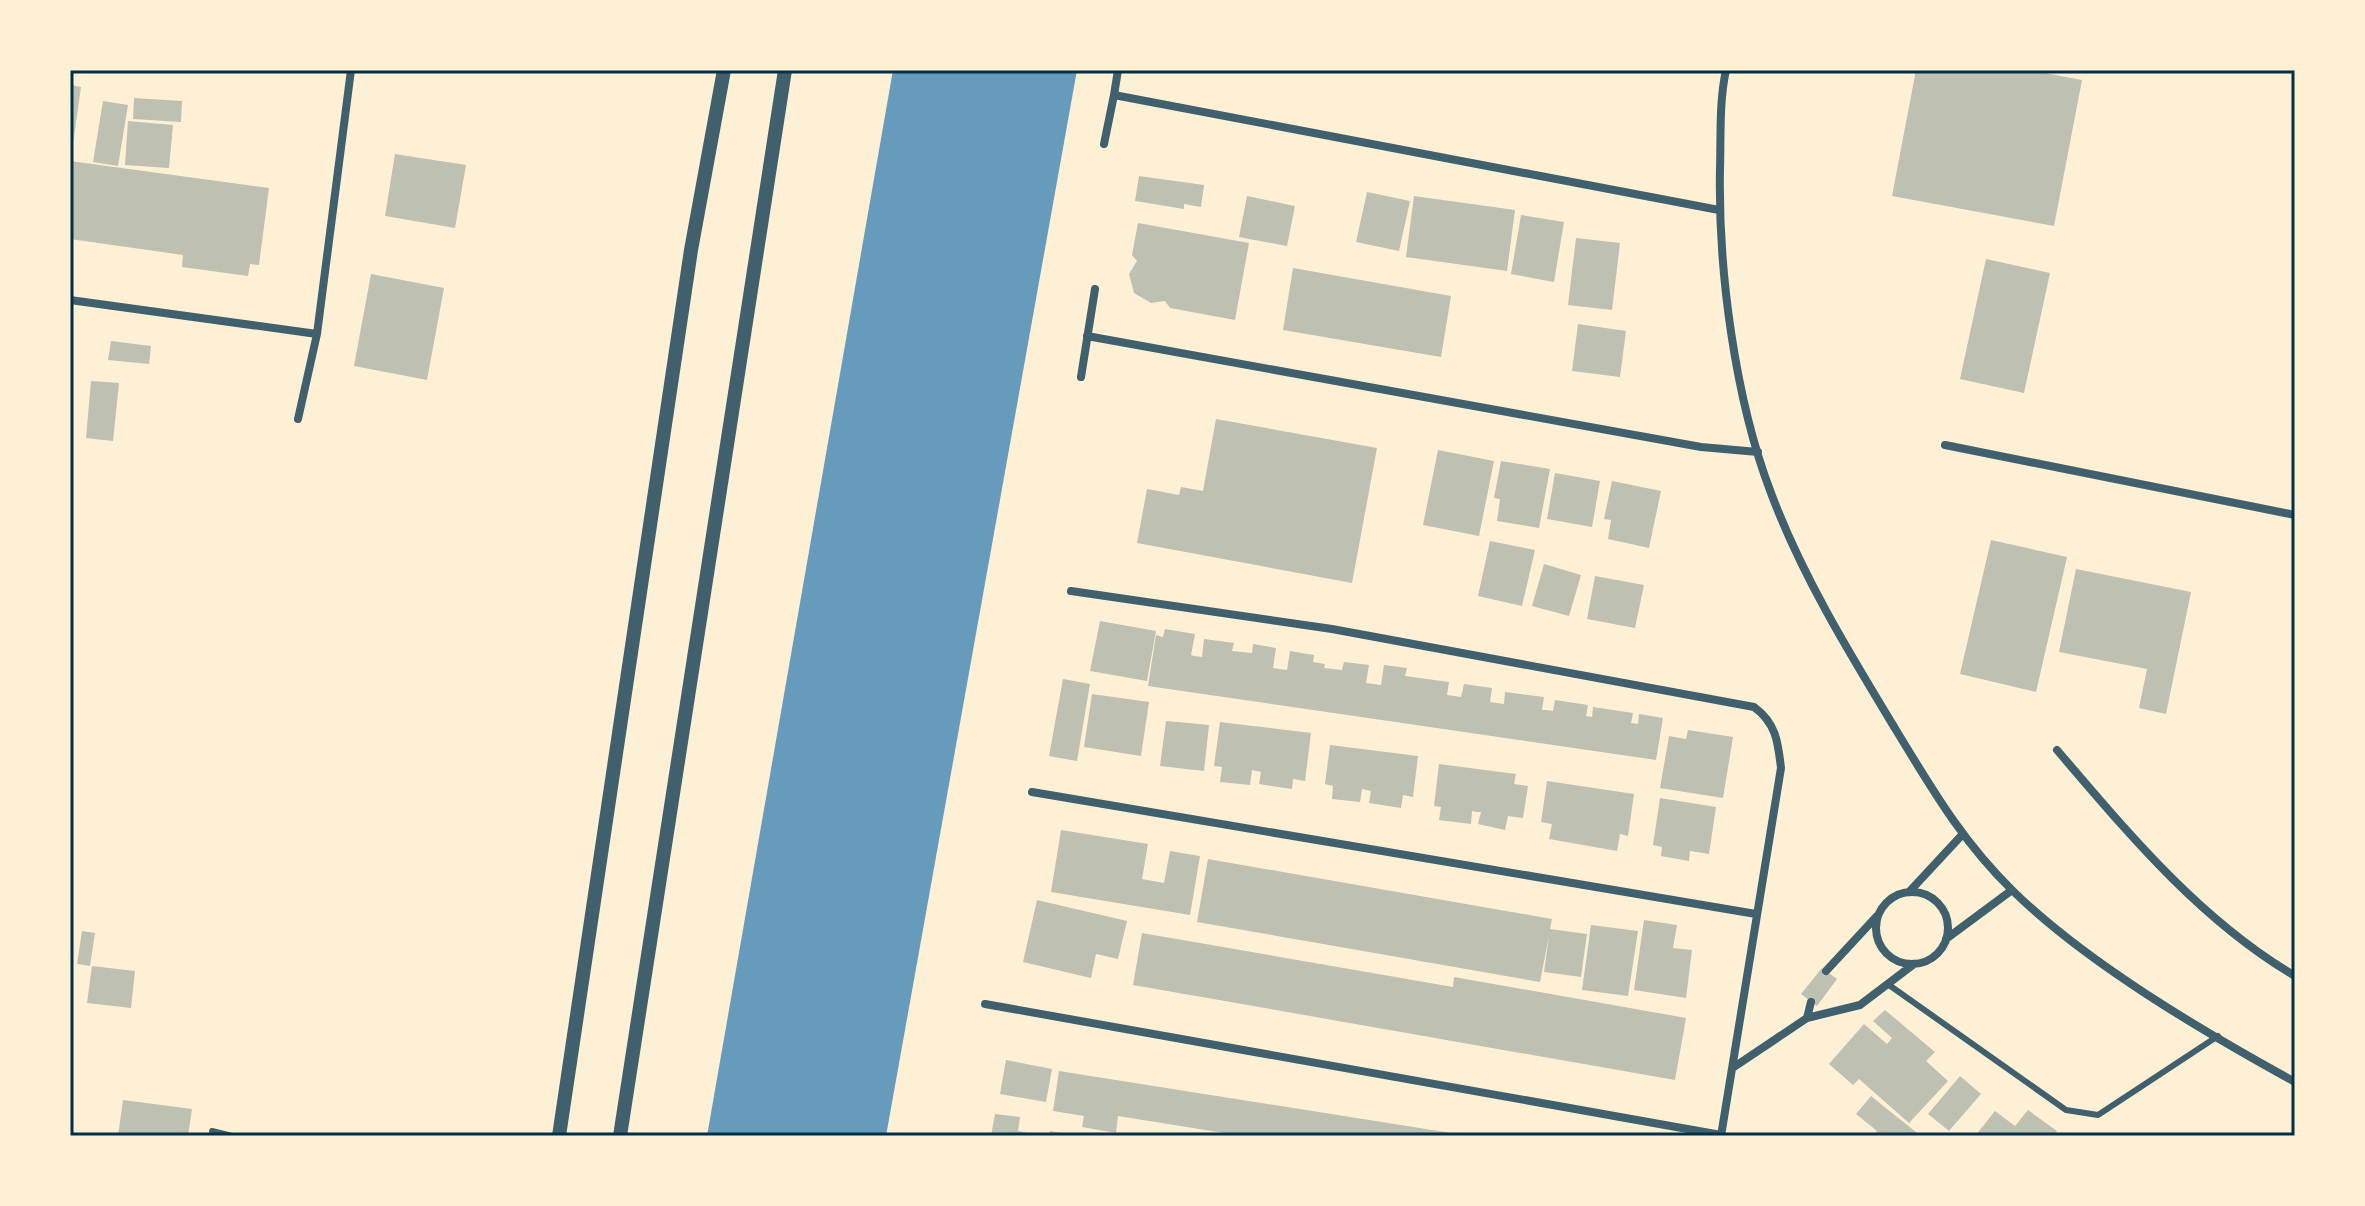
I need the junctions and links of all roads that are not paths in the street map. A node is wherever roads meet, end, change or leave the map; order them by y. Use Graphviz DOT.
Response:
graph roads {
  1 [pos="351,70"];
  2 [pos="724,70"];
  3 [pos="785,70"];
  4 [pos="1118,70"];
  5 [pos="1726,70"];
  6 [pos="1114,95"];
  7 [pos="1104,144"];
  8 [pos="1719,210"];
  9 [pos="1095,289"];
  10 [pos="70,300"];
  11 [pos="317,334"];
  12 [pos="1087,336"];
  13 [pos="1081,377"];
  14 [pos="298,419"];
  15 [pos="1945,445"];
  16 [pos="1758,452"];
  17 [pos="2295,515"];
  18 [pos="1071,591"];
  19 [pos="2057,750"];
  20 [pos="1032,792"];
  21 [pos="1961,836"];
  22 [pos="2012,890"];
  23 [pos="1909,892"];
  24 [pos="1756,914"];
  25 [pos="1877,916"];
  26 [pos="1946,939"];
  27 [pos="1914,964"];
  28 [pos="1826,971"];
  29 [pos="2295,976"];
  30 [pos="1889,985"];
  31 [pos="1811,1002"];
  32 [pos="985,1004"];
  33 [pos="1807,1018"];
  34 [pos="2218,1036"];
  35 [pos="1734,1067"];
  36 [pos="2295,1082"];
  37 [pos="212,1131"];
  38 [pos="232,1136"];
  39 [pos="559,1136"];
  40 [pos="620,1136"];
  41 [pos="1721,1136"];
  1 -- 11 [label="street"];
  2 -- 39 [label="street"];
  3 -- 40 [label="street"];
  4 -- 6 [label="street"];
  5 -- 8 [label="street"];
  6 -- 7 [label="street"];
  6 -- 8 [label="street"];
  8 -- 16 [label="street"];
  9 -- 12 [label="street"];
  10 -- 11 [label="street"];
  11 -- 14 [label="street"];
  12 -- 13 [label="street"];
  12 -- 16 [label="street"];
  15 -- 17 [label="street"];
  16 -- 21 [label="street"];
  18 -- 24 [label="street"];
  19 -- 29 [label="street"];
  20 -- 24 [label="street"];
  21 -- 22 [label="street"];
  21 -- 23 [label="street"];
  22 -- 26 [label="street"];
  22 -- 34 [label="street"];
  23 -- 25 [label="street"];
  23 -- 26 [label="street"];
  24 -- 35 [label="street"];
  25 -- 27 [label="street"];
  25 -- 28 [label="street"];
  26 -- 27 [label="street"];
  27 -- 30 [label="street"];
  30 -- 33 [label="street"];
  30 -- 34 [label="lane"];
  31 -- 33 [label="street"];
  32 -- 41 [label="street"];
  33 -- 35 [label="street"];
  34 -- 36 [label="street"];
  35 -- 41 [label="street"];
  37 -- 38 [label="lane"];
}
